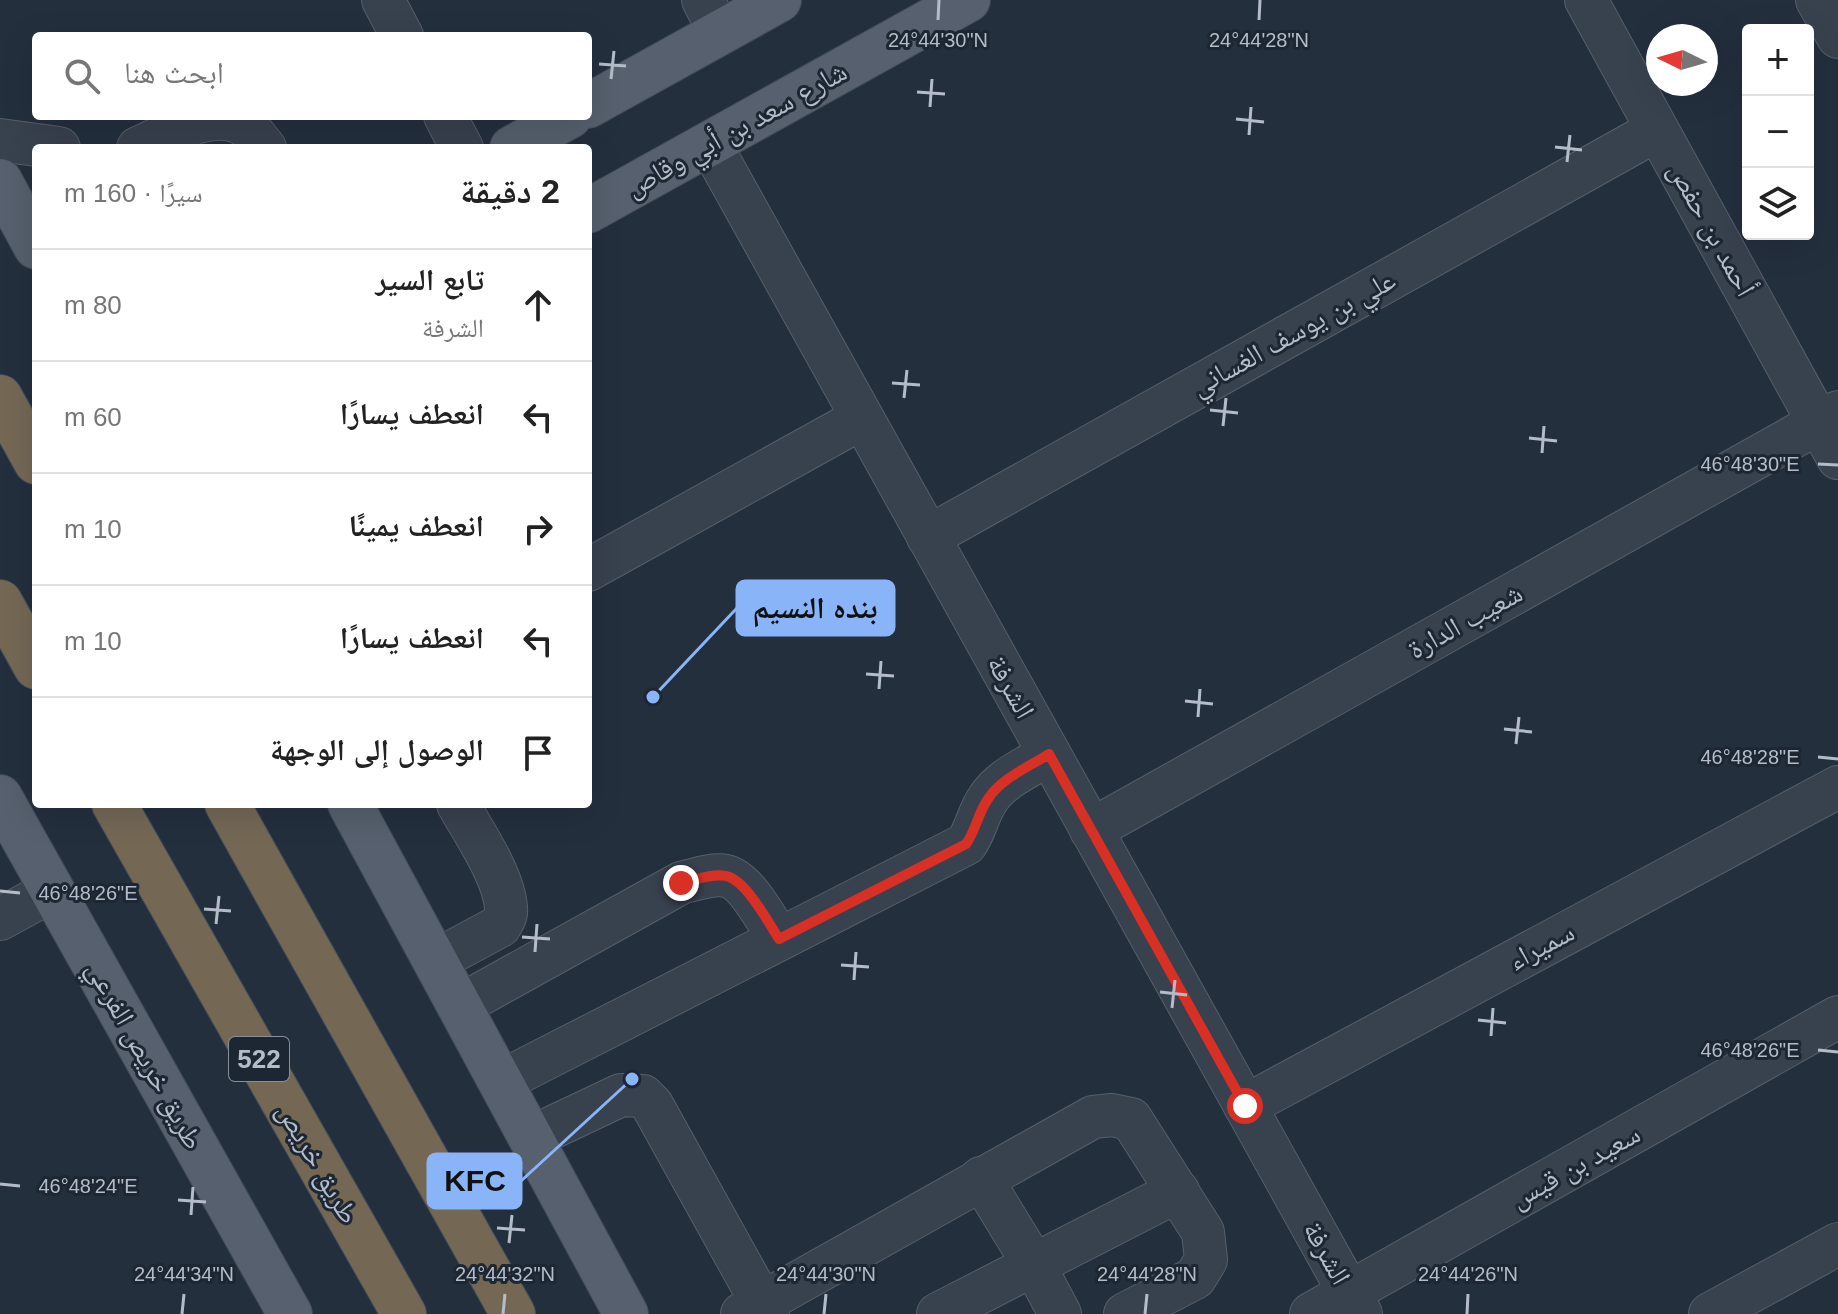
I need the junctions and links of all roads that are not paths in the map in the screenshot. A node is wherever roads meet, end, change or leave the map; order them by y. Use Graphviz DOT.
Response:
graph roads {
  1 [pos="383,0"];
  2 [pos="779,0"];
  3 [pos="968,0"];
  4 [pos="1586,0"];
  5 [pos="1817,0"];
  6 [pos="711,16"];
  7 [pos="400,32"];
  8 [pos="1838,37"];
  9 [pos="592,103"];
  10 [pos="212,120"];
  11 [pos="232,120"];
  12 [pos="447,120"];
  13 [pos="563,120"];
  14 [pos="1657,130"];
  15 [pos="0,140"];
  16 [pos="32,144"];
  17 [pos="147,144"];
  18 [pos="262,144"];
  19 [pos="460,144"];
  20 [pos="519,144"];
  21 [pos="710,144"];
  22 [pos="592,209"];
  23 [pos="0,397"];
  24 [pos="862,418"];
  25 [pos="1832,431"];
  26 [pos="32,455"];
  27 [pos="928,537"];
  28 [pos="592,558"];
  29 [pos="0,602"];
  30 [pos="32,660"];
  31 [pos="1049,754"];
  32 [pos="1838,787"];
  33 [pos="0,797"];
  34 [pos="116,808"];
  35 [pos="229,808"];
  36 [pos="352,808"];
  37 [pos="460,808"];
  38 [pos="1091,830"];
  39 [pos="53,890"];
  40 [pos="0,919"];
  41 [pos="779,939"];
  42 [pos="435,961"];
  43 [pos="459,1006"];
  44 [pos="1838,1017"];
  45 [pos="500,1082"];
  46 [pos="1245,1106"];
  47 [pos="530,1138"];
  48 [pos="981,1178"];
  49 [pos="1178,1191"];
  50 [pos="1838,1244"];
  51 [pos="1034,1265"];
  52 [pos="1355,1304"];
  53 [pos="757,1310"];
  54 [pos="290,1314"];
  55 [pos="404,1314"];
  56 [pos="513,1314"];
  57 [pos="626,1314"];
  58 [pos="938,1314"];
  59 [pos="1060,1314"];
  60 [pos="1125,1314"];
  61 [pos="1311,1314"];
  62 [pos="1710,1314"];
  1 -- 7 [label="street"];
  2 -- 6 [label="main road"];
  3 -- 21 [label="main road, شارع سعد بن أبي وقاص"];
  4 -- 14 [label="street, أحمد بن حفص"];
  5 -- 8 [label="street"];
  6 -- 9 [label="main road"];
  10 -- 17 [label="street"];
  11 -- 18 [label="street"];
  12 -- 19 [label="street"];
  13 -- 20 [label="main road"];
  14 -- 25 [label="street, أحمد بن حفص"];
  14 -- 27 [label="street, علي بن يوسف الغساني"];
  15 -- 16 [label="street"];
  21 -- 22 [label="main road, شارع سعد بن أبي وقاص"];
  21 -- 24 [label="street, الشرفة"];
  23 -- 26 [label="highway"];
  24 -- 27 [label="street, الشرفة"];
  24 -- 28 [label="street"];
  25 -- 38 [label="street, شعيب الدارة"];
  27 -- 31 [label="street, الشرفة"];
  29 -- 30 [label="highway"];
  31 -- 38 [label="street, الشرفة"];
  31 -- 41 [label="street"];
  32 -- 46 [label="street, سميراء"];
  33 -- 39 [label="main road, طريق خريص الفرعي"];
  34 -- 55 [label="highway, طريق خريص / 522"];
  35 -- 56 [label="highway"];
  36 -- 42 [label="main road"];
  37 -- 42 [label="street"];
  38 -- 46 [label="street, الشرفة"];
  39 -- 40 [label="street"];
  39 -- 54 [label="main road, طريق خريص الفرعي"];
  41 -- 43 [label="street"];
  41 -- 45 [label="street"];
  42 -- 43 [label="main road"];
  43 -- 45 [label="main road"];
  44 -- 52 [label="street, سعيد بن قيس"];
  45 -- 47 [label="main road"];
  46 -- 52 [label="street, الشرفة"];
  47 -- 53 [label="street"];
  47 -- 57 [label="main road"];
  48 -- 49 [label="street"];
  48 -- 51 [label="street"];
  48 -- 53 [label="street"];
  49 -- 51 [label="street"];
  49 -- 60 [label="street"];
  50 -- 62 [label="street"];
  51 -- 58 [label="street"];
  51 -- 59 [label="street"];
  52 -- 61 [label="street, سعيد بن قيس"];
}
